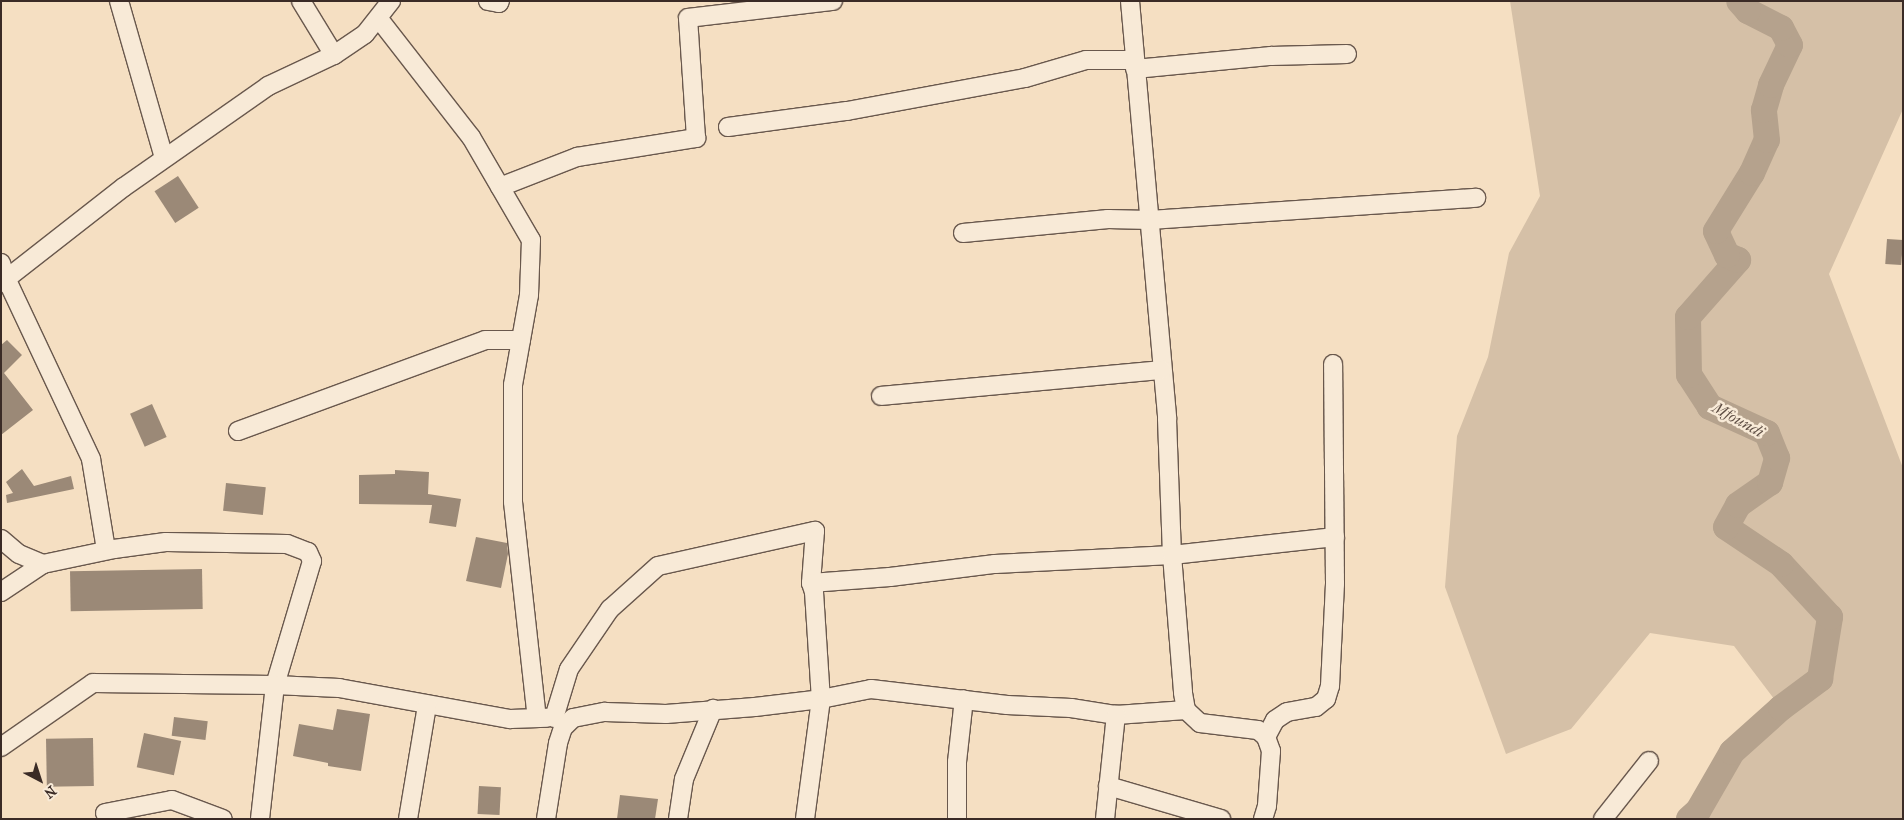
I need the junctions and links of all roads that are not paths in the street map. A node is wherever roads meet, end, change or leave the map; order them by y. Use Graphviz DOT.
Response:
graph roads {
  1 [pos="119,1"];
  2 [pos="301,1"];
  3 [pos="391,1"];
  4 [pos="488,1"];
  5 [pos="500,1"];
  6 [pos="833,1"];
  7 [pos="1130,1"];
  8 [pos="379,19"];
  9 [pos="1347,54"];
  10 [pos="334,55"];
  11 [pos="1134,64"];
  12 [pos="728,127"];
  13 [pos="164,158"];
  14 [pos="500,187"];
  15 [pos="1476,198"];
  16 [pos="1150,220"];
  17 [pos="963,233"];
  18 [pos="3,275"];
  19 [pos="521,340"];
  20 [pos="1333,364"];
  21 [pos="1162,370"];
  22 [pos="881,396"];
  23 [pos="238,431"];
  24 [pos="1335,537"];
  25 [pos="1,539"];
  26 [pos="106,550"];
  27 [pos="1172,556"];
  28 [pos="43,564"];
  29 [pos="812,583"];
  30 [pos="1,592"];
  31 [pos="275,685"];
  32 [pos="821,699"];
  33 [pos="964,699"];
  34 [pos="427,705"];
  35 [pos="713,709"];
  36 [pos="1186,710"];
  37 [pos="1116,715"];
  38 [pos="546,718"];
  39 [pos="573,718"];
  40 [pos="1266,737"];
  41 [pos="1,747"];
  42 [pos="1649,761"];
  43 [pos="1108,786"];
  44 [pos="105,813"];
  45 [pos="223,819"];
  46 [pos="260,819"];
  47 [pos="408,819"];
  48 [pos="546,819"];
  49 [pos="678,819"];
  50 [pos="805,819"];
  51 [pos="957,819"];
  52 [pos="1105,819"];
  53 [pos="1221,819"];
  54 [pos="1263,819"];
  55 [pos="1603,819"];
  1 -- 13 [label="street"];
  2 -- 10 [label="street"];
  3 -- 8 [label="street"];
  4 -- 5 [label="street"];
  6 -- 14 [label="street"];
  7 -- 11 [label="street"];
  8 -- 10 [label="street"];
  8 -- 14 [label="street"];
  9 -- 11 [label="street"];
  10 -- 13 [label="street"];
  11 -- 12 [label="street"];
  11 -- 16 [label="street"];
  13 -- 18 [label="street"];
  14 -- 19 [label="street"];
  15 -- 16 [label="street"];
  16 -- 17 [label="street"];
  16 -- 21 [label="street"];
  18 -- 26 [label="street"];
  19 -- 23 [label="street"];
  19 -- 38 [label="street"];
  20 -- 24 [label="street"];
  21 -- 22 [label="street"];
  21 -- 27 [label="street"];
  24 -- 27 [label="street"];
  24 -- 40 [label="street"];
  25 -- 28 [label="street"];
  26 -- 28 [label="street"];
  26 -- 31 [label="street"];
  27 -- 29 [label="street"];
  27 -- 36 [label="street"];
  28 -- 30 [label="street"];
  29 -- 32 [label="street"];
  29 -- 38 [label="street"];
  31 -- 34 [label="street"];
  31 -- 41 [label="street"];
  31 -- 46 [label="street"];
  32 -- 33 [label="street"];
  32 -- 35 [label="street"];
  32 -- 50 [label="street"];
  33 -- 37 [label="street"];
  33 -- 51 [label="street"];
  34 -- 38 [label="street"];
  34 -- 47 [label="street"];
  35 -- 39 [label="street"];
  35 -- 49 [label="street"];
  36 -- 37 [label="street"];
  36 -- 40 [label="street"];
  37 -- 43 [label="street"];
  38 -- 39 [label="street"];
  39 -- 48 [label="street"];
  40 -- 54 [label="street"];
  42 -- 55 [label="street"];
  43 -- 52 [label="street"];
  43 -- 53 [label="street"];
  44 -- 45 [label="street"];
}
